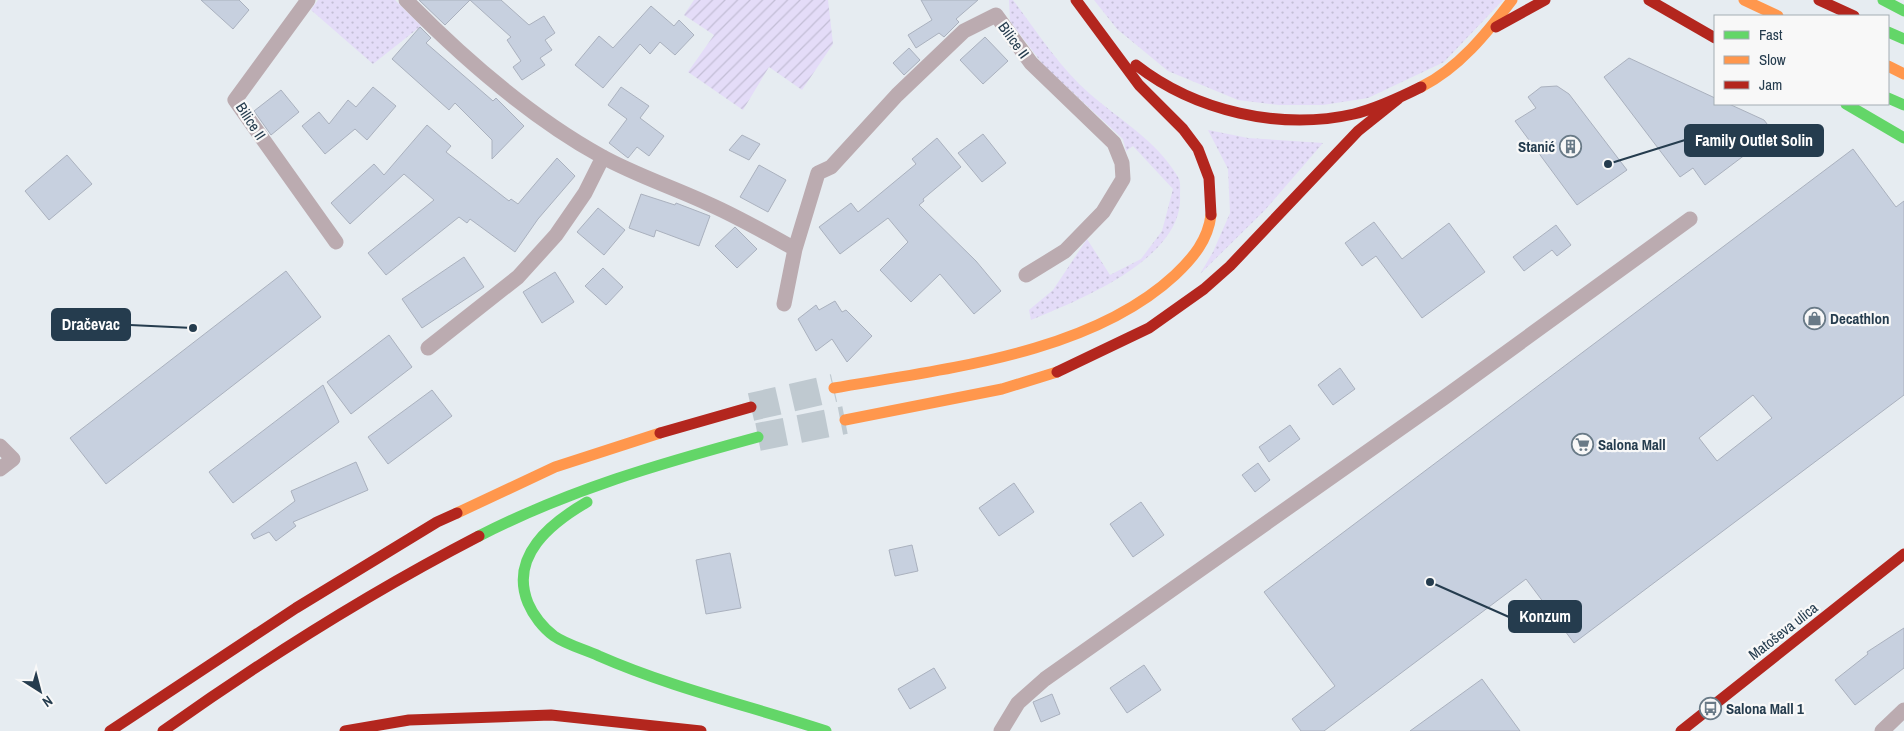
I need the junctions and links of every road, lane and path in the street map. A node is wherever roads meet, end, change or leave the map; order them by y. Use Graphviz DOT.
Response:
graph roads {
  1 [pos="308,0"];
  2 [pos="406,0"];
  3 [pos="1076,0"];
  4 [pos="1512,0"];
  5 [pos="1544,0"];
  6 [pos="1649,0"];
  7 [pos="1657,0"];
  8 [pos="1744,0"];
  9 [pos="1819,0"];
  10 [pos="1883,0"];
  11 [pos="1904,12"];
  12 [pos="1776,15"];
  13 [pos="1852,15"];
  14 [pos="1714,24"];
  15 [pos="1493,29"];
  16 [pos="1889,32"];
  17 [pos="1102,34"];
  18 [pos="1714,37"];
  19 [pos="1904,39"];
  20 [pos="1889,66"];
  21 [pos="1904,74"];
  22 [pos="1889,98"];
  23 [pos="1398,99"];
  24 [pos="1848,105"];
  25 [pos="1904,105"];
  26 [pos="1904,138"];
  27 [pos="603,157"];
  28 [pos="1690,219"];
  29 [pos="336,242"];
  30 [pos="795,249"];
  31 [pos="1026,275"];
  32 [pos="784,304"];
  33 [pos="428,348"];
  34 [pos="834,388"];
  35 [pos="751,407"];
  36 [pos="845,420"];
  37 [pos="758,437"];
  38 [pos="0,446"];
  39 [pos="656,465"];
  40 [pos="0,469"];
  41 [pos="1904,554"];
  42 [pos="1904,710"];
  43 [pos="1009,724"];
  44 [pos="110,731"];
  45 [pos="163,731"];
  46 [pos="345,731"];
  47 [pos="701,731"];
  48 [pos="826,731"];
  49 [pos="1001,731"];
  50 [pos="1680,731"];
  51 [pos="1882,731"];
  1 -- 29 [label="street, Bilice II"];
  2 -- 27 [label="street"];
  3 -- 17 [label="main road"];
  4 -- 15 [label="main road"];
  5 -- 15 [label="main road"];
  6 -- 18 [label="main road"];
  7 -- 14 [label="main road"];
  8 -- 12 [label="main road"];
  9 -- 13 [label="main road"];
  10 -- 11 [label="main road"];
  15 -- 23 [label="main road"];
  16 -- 19 [label="main road"];
  17 -- 23 [label="main road"];
  17 -- 34 [label="main road"];
  20 -- 21 [label="main road"];
  22 -- 25 [label="main road"];
  23 -- 36 [label="main road"];
  24 -- 26 [label="main road"];
  27 -- 30 [label="street"];
  27 -- 33 [label="street"];
  28 -- 43 [label="street"];
  30 -- 31 [label="street, Bilice II"];
  30 -- 32 [label="street, Bilice II"];
  35 -- 44 [label="main road"];
  37 -- 39 [label="main road"];
  38 -- 40 [label="street"];
  39 -- 45 [label="main road"];
  39 -- 48 [label="main road"];
  41 -- 50 [label="main road, Matoševa ulica"];
  42 -- 51 [label="street"];
  43 -- 49 [label="street"];
  46 -- 47 [label="main road"];
}
